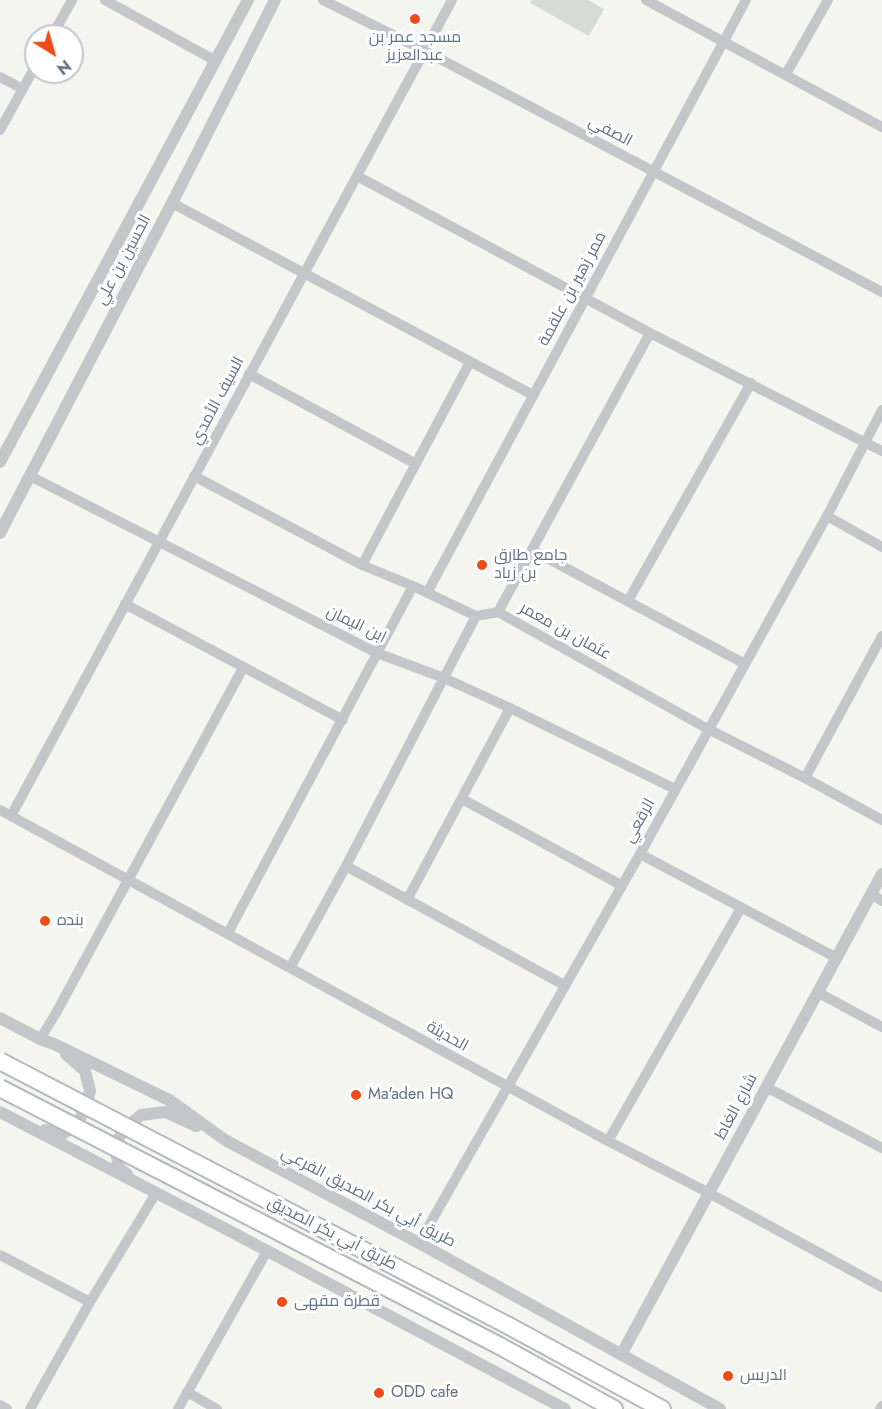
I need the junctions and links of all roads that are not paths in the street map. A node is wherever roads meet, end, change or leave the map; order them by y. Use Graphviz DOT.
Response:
graph roads {
  1 [pos="72,0"];
  2 [pos="105,0"];
  3 [pos="248,0"];
  4 [pos="275,0"];
  5 [pos="323,0"];
  6 [pos="452,0"];
  7 [pos="646,0"];
  8 [pos="746,0"];
  9 [pos="828,0"];
  10 [pos="59,24"];
  11 [pos="723,42"];
  12 [pos="425,51"];
  13 [pos="216,60"];
  14 [pos="786,74"];
  15 [pos="0,77"];
  16 [pos="25,84"];
  17 [pos="22,89"];
  18 [pos="882,127"];
  19 [pos="0,130"];
  20 [pos="653,171"];
  21 [pos="357,176"];
  22 [pos="172,203"];
  23 [pos="304,273"];
  24 [pos="882,292"];
  25 [pos="585,297"];
  26 [pos="650,333"];
  27 [pos="470,362"];
  28 [pos="249,374"];
  29 [pos="751,383"];
  30 [pos="533,395"];
  31 [pos="882,411"];
  32 [pos="866,441"];
  33 [pos="882,450"];
  34 [pos="0,462"];
  35 [pos="416,464"];
  36 [pos="30,476"];
  37 [pos="194,476"];
  38 [pos="827,516"];
  39 [pos="0,533"];
  40 [pos="159,541"];
  41 [pos="882,547"];
  42 [pos="532,550"];
  43 [pos="362,565"];
  44 [pos="413,586"];
  45 [pos="427,593"];
  46 [pos="628,601"];
  47 [pos="125,604"];
  48 [pos="498,612"];
  49 [pos="476,616"];
  50 [pos="882,636"];
  51 [pos="377,653"];
  52 [pos="744,664"];
  53 [pos="243,668"];
  54 [pos="444,678"];
  55 [pos="510,708"];
  56 [pos="343,720"];
  57 [pos="708,729"];
  58 [pos="805,778"];
  59 [pos="675,789"];
  60 [pos="462,800"];
  61 [pos="0,810"];
  62 [pos="11,816"];
  63 [pos="882,820"];
  64 [pos="640,854"];
  65 [pos="346,866"];
  66 [pos="882,874"];
  67 [pos="127,880"];
  68 [pos="621,885"];
  69 [pos="870,894"];
  70 [pos="407,900"];
  71 [pos="882,901"];
  72 [pos="741,908"];
  73 [pos="228,933"];
  74 [pos="835,957"];
  75 [pos="290,968"];
  76 [pos="564,985"];
  77 [pos="817,992"];
  78 [pos="0,1018"];
  79 [pos="882,1028"];
  80 [pos="40,1039"];
  81 [pos="54,1044"];
  82 [pos="0,1061"];
  83 [pos="508,1087"];
  84 [pos="766,1087"];
  85 [pos="0,1088"];
  86 [pos="0,1112"];
  87 [pos="15,1121"];
  88 [pos="225,1140"];
  89 [pos="608,1141"];
  90 [pos="882,1148"];
  91 [pos="156,1193"];
  92 [pos="709,1193"];
  93 [pos="419,1243"];
  94 [pos="267,1251"];
  95 [pos="0,1255"];
  96 [pos="882,1287"];
  97 [pos="90,1302"];
  98 [pos="621,1355"];
  99 [pos="187,1392"];
  100 [pos="0,1406"];
  101 [pos="7,1409"];
  102 [pos="30,1409"];
  103 [pos="178,1409"];
  104 [pos="217,1409"];
  105 [pos="565,1409"];
  106 [pos="614,1409"];
  107 [pos="662,1409"];
  108 [pos="720,1409"];
  1 -- 10 [label="street"];
  2 -- 13 [label="street"];
  3 -- 13 [label="street, الحسين بن علي"];
  4 -- 22 [label="street, الحسين بن علي"];
  5 -- 12 [label="street, الصفي"];
  6 -- 12 [label="street, السيف الأمدي"];
  7 -- 11 [label="street"];
  8 -- 11 [label="street, ممر زهير بن علقمة"];
  9 -- 14 [label="street"];
  11 -- 14 [label="street"];
  11 -- 20 [label="street, ممر زهير بن علقمة"];
  12 -- 20 [label="street, الصفي"];
  12 -- 21 [label="street, السيف الأمدي"];
  13 -- 34 [label="street, الحسين بن علي"];
  14 -- 18 [label="street"];
  15 -- 17 [label="street"];
  16 -- 17 [label="street"];
  17 -- 19 [label="street"];
  20 -- 24 [label="street, الصفي"];
  20 -- 25 [label="street, ممر زهير بن علقمة"];
  21 -- 23 [label="street, السيف الأمدي"];
  21 -- 25 [label="street"];
  22 -- 23 [label="street"];
  22 -- 36 [label="street, الحسين بن علي"];
  23 -- 27 [label="street"];
  23 -- 28 [label="street, السيف الأمدي"];
  25 -- 26 [label="street"];
  25 -- 30 [label="street, ممر زهير بن علقمة"];
  26 -- 29 [label="street"];
  26 -- 42 [label="street"];
  27 -- 30 [label="street"];
  27 -- 35 [label="street"];
  28 -- 35 [label="street"];
  28 -- 37 [label="street, السيف الأمدي"];
  29 -- 32 [label="street"];
  29 -- 46 [label="street"];
  30 -- 45 [label="street, ممر زهير بن علقمة"];
  31 -- 32 [label="street, الرقعي"];
  32 -- 33 [label="street"];
  32 -- 38 [label="street, الرقعي"];
  35 -- 43 [label="street"];
  36 -- 39 [label="street, الحسين بن علي"];
  36 -- 40 [label="street, ابن اليمان"];
  37 -- 40 [label="street, السيف الأمدي"];
  37 -- 43 [label="street"];
  38 -- 41 [label="street"];
  38 -- 52 [label="street, الرقعي"];
  40 -- 47 [label="street, السيف الأمدي"];
  40 -- 51 [label="street, ابن اليمان"];
  42 -- 46 [label="street"];
  42 -- 48 [label="street"];
  43 -- 44 [label="street"];
  44 -- 45 [label="street"];
  44 -- 51 [label="street"];
  45 -- 49 [label="street"];
  46 -- 52 [label="street"];
  47 -- 53 [label="street"];
  47 -- 62 [label="street, السيف الأمدي"];
  48 -- 49 [label="street, عثمان بن معمر"];
  48 -- 57 [label="street, عثمان بن معمر"];
  49 -- 54 [label="street"];
  50 -- 58 [label="street"];
  51 -- 54 [label="street, ابن اليمان"];
  51 -- 56 [label="street"];
  52 -- 57 [label="street, الرقعي"];
  53 -- 56 [label="street"];
  53 -- 67 [label="street"];
  54 -- 55 [label="street, ابن اليمان"];
  54 -- 65 [label="street"];
  55 -- 59 [label="street, ابن اليمان"];
  55 -- 60 [label="street"];
  56 -- 73 [label="street"];
  57 -- 58 [label="street, عثمان بن معمر"];
  57 -- 59 [label="street, الرقعي"];
  58 -- 63 [label="street, عثمان بن معمر"];
  59 -- 64 [label="street, الرقعي"];
  60 -- 68 [label="street"];
  60 -- 70 [label="street"];
  61 -- 62 [label="street, الحديثة"];
  62 -- 67 [label="street, الحديثة"];
  64 -- 68 [label="street, الرقعي"];
  64 -- 72 [label="street"];
  65 -- 70 [label="street"];
  65 -- 75 [label="street"];
  66 -- 69 [label="street, شارع الغاط"];
  67 -- 73 [label="street, الحديثة"];
  67 -- 80 [label="street"];
  68 -- 76 [label="street, الرقعي"];
  69 -- 71 [label="street"];
  69 -- 74 [label="street, شارع الغاط"];
  70 -- 76 [label="street"];
  72 -- 74 [label="street"];
  72 -- 89 [label="street"];
  73 -- 75 [label="street, الحديثة"];
  74 -- 77 [label="street, شارع الغاط"];
  75 -- 83 [label="street, الحديثة"];
  76 -- 83 [label="street, الرقعي"];
  77 -- 79 [label="street"];
  77 -- 84 [label="street, شارع الغاط"];
  78 -- 80 [label="street, طريق أبي بكر الصديق الفرعي"];
  80 -- 81 [label="street, طريق أبي بكر الصديق الفرعي"];
  81 -- 87 [label="street"];
  81 -- 88 [label="street, طريق أبي بكر الصديق الفرعي"];
  82 -- 107 [label="main road, طريق أبي بكر الصديق, bridge"];
  83 -- 89 [label="street, الحديثة"];
  83 -- 93 [label="street, الرقعي"];
  84 -- 90 [label="street"];
  84 -- 92 [label="street, شارع الغاط"];
  85 -- 106 [label="main road, طريق أبي بكر الصديق, bridge"];
  86 -- 87 [label="street"];
  87 -- 91 [label="street"];
  88 -- 91 [label="street"];
  88 -- 93 [label="street, طريق أبي بكر الصديق الفرعي"];
  89 -- 92 [label="street, الحديثة"];
  91 -- 94 [label="street"];
  91 -- 97 [label="street"];
  92 -- 96 [label="street, الحديثة"];
  92 -- 98 [label="street, شارع الغاط"];
  93 -- 98 [label="street, طريق أبي بكر الصديق الفرعي"];
  94 -- 99 [label="street"];
  94 -- 105 [label="street"];
  95 -- 97 [label="street"];
  97 -- 102 [label="street"];
  98 -- 108 [label="street, طريق أبي بكر الصديق الفرعي"];
  99 -- 103 [label="street"];
  99 -- 104 [label="street"];
  100 -- 101 [label="street"];
}
